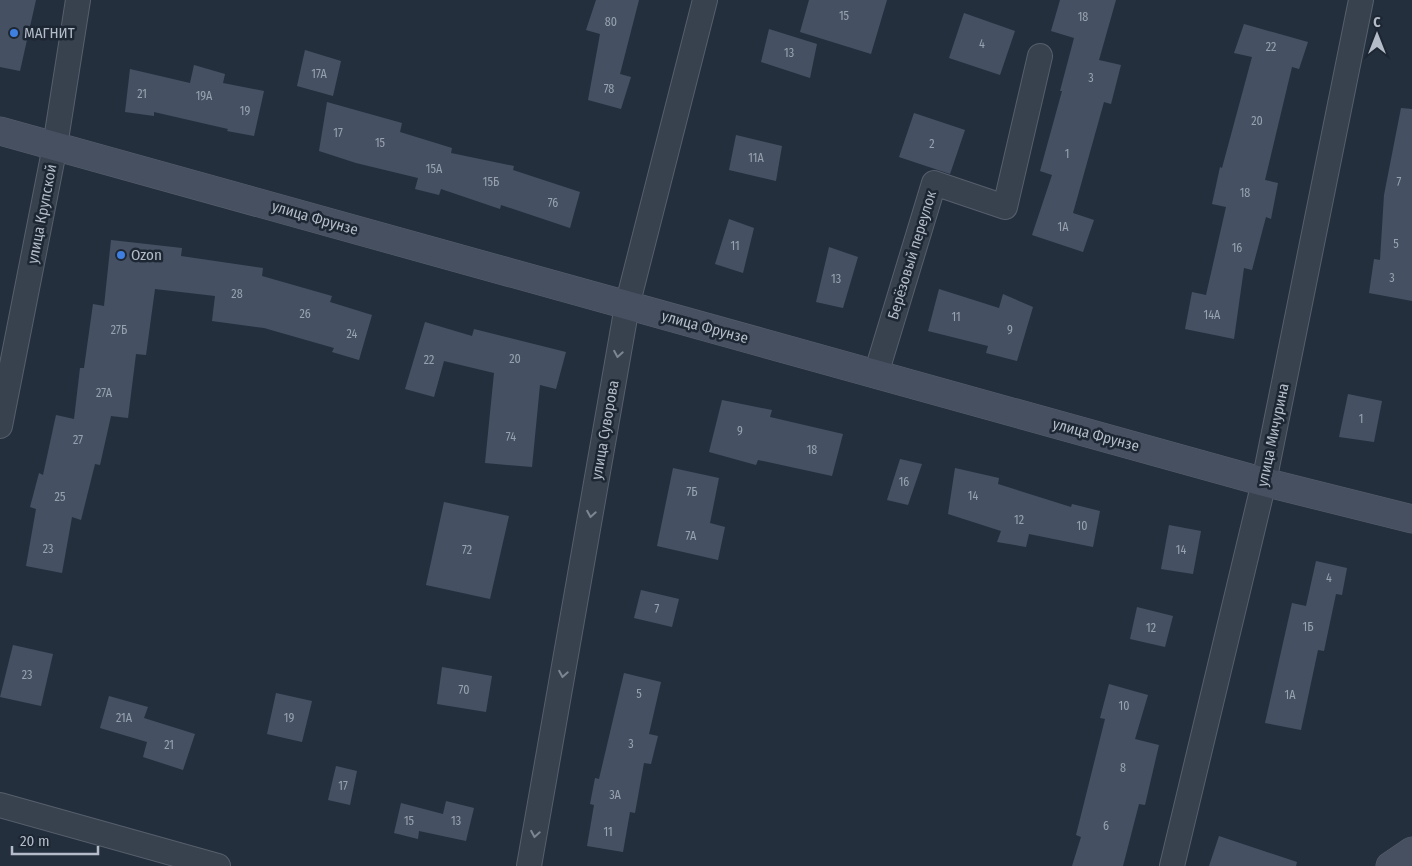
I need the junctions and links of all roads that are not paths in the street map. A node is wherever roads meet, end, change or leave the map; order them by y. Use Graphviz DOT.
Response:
graph roads {
  1 [pos="78,0"];
  2 [pos="705,0"];
  3 [pos="1361,0"];
  4 [pos="1040,56"];
  5 [pos="0,131"];
  6 [pos="55,146"];
  7 [pos="627,306"];
  8 [pos="876,374"];
  9 [pos="0,426"];
  10 [pos="1264,482"];
  11 [pos="1412,520"];
  12 [pos="0,805"];
  13 [pos="1412,851"];
  14 [pos="218,866"];
  15 [pos="529,866"];
  16 [pos="1172,866"];
  17 [pos="1390,866"];
  1 -- 6 [label="street, улица Крупской"];
  2 -- 7 [label="street, улица Суворова"];
  3 -- 10 [label="street, улица Мичурина"];
  4 -- 8 [label="street, Берёзовый переулок"];
  5 -- 6 [label="main road, улица Фрунзе"];
  6 -- 7 [label="main road, улица Фрунзе"];
  6 -- 9 [label="street, улица Крупской"];
  7 -- 8 [label="main road, улица Фрунзе"];
  7 -- 15 [label="street, улица Суворова, one-way"];
  8 -- 10 [label="main road, улица Фрунзе"];
  10 -- 11 [label="main road, улица Фрунзе"];
  10 -- 16 [label="street, улица Мичурина"];
  12 -- 14 [label="street"];
  13 -- 17 [label="main road"];
}
